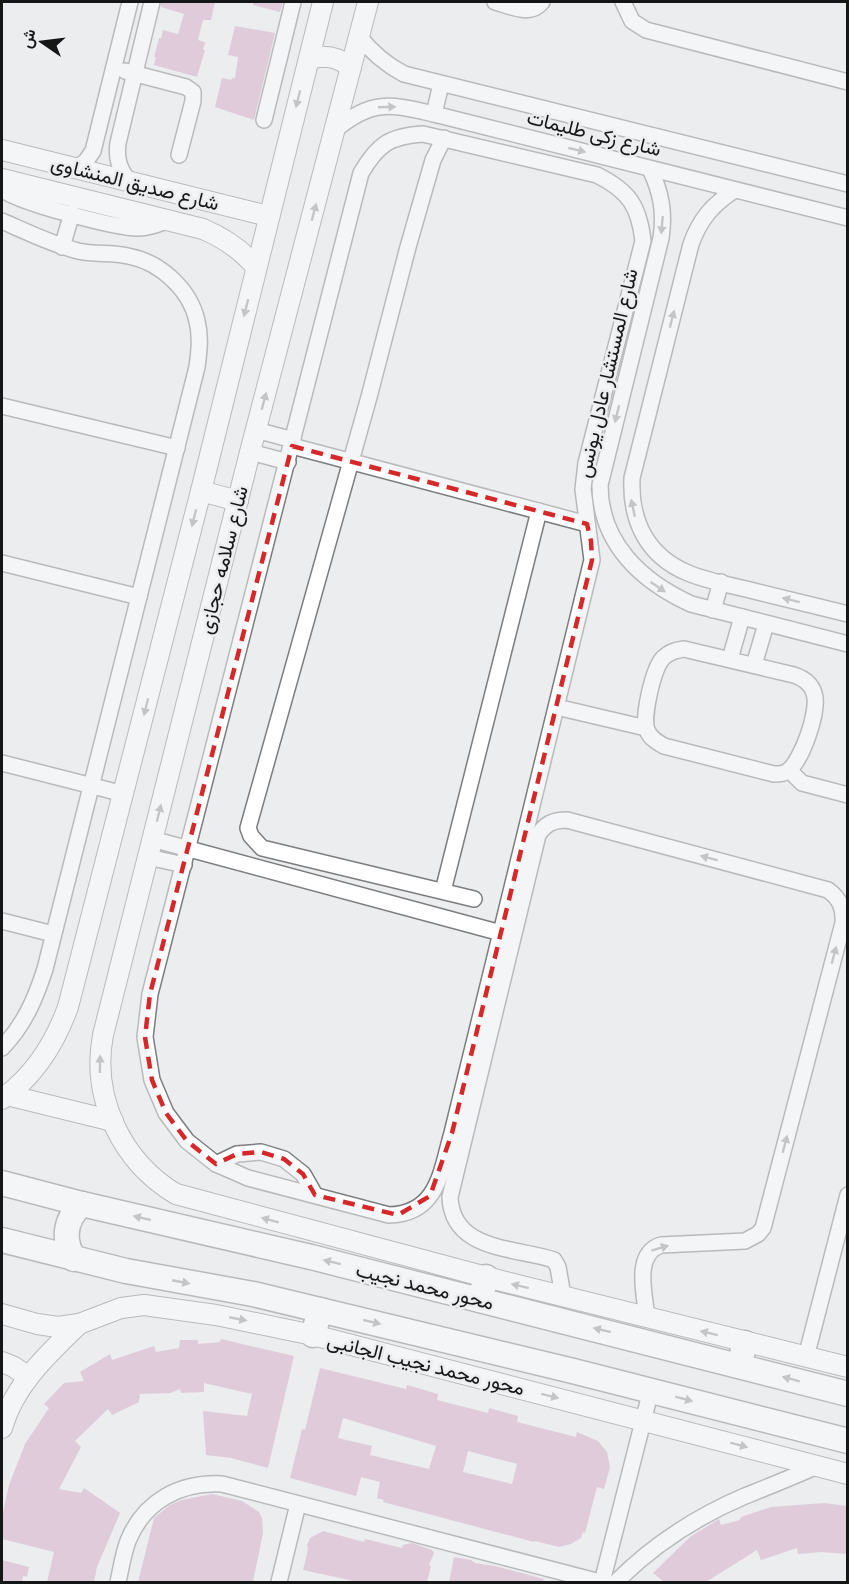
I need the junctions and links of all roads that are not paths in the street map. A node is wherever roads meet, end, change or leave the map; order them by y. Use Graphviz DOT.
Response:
graph roads {
  1 [pos="130,2"];
  2 [pos="152,2"];
  3 [pos="293,2"];
  4 [pos="323,2"];
  5 [pos="368,2"];
  6 [pos="495,2"];
  7 [pos="542,2"];
  8 [pos="623,2"];
  9 [pos="359,36"];
  10 [pos="309,59"];
  11 [pos="351,67"];
  12 [pos="114,69"];
  13 [pos="135,74"];
  14 [pos="848,82"];
  15 [pos="441,84"];
  16 [pos="104,107"];
  17 [pos="125,112"];
  18 [pos="434,114"];
  19 [pos="264,120"];
  20 [pos="335,129"];
  21 [pos="521,136"];
  22 [pos="444,138"];
  23 [pos="542,141"];
  24 [pos="2,150"];
  25 [pos="516,154"];
  26 [pos="179,155"];
  27 [pos="538,159"];
  28 [pos="76,168"];
  29 [pos="650,169"];
  30 [pos="2,179"];
  31 [pos="128,180"];
  32 [pos="848,184"];
  33 [pos="2,189"];
  34 [pos="735,190"];
  35 [pos="235,208"];
  36 [pos="72,213"];
  37 [pos="268,216"];
  38 [pos="848,218"];
  39 [pos="169,220"];
  40 [pos="2,221"];
  41 [pos="226,240"];
  42 [pos="62,247"];
  43 [pos="256,267"];
  44 [pos="2,406"];
  45 [pos="256,430"];
  46 [pos="292,443"];
  47 [pos="177,448"];
  48 [pos="250,452"];
  49 [pos="350,461"];
  50 [pos="288,462"];
  51 [pos="201,491"];
  52 [pos="238,501"];
  53 [pos="539,511"];
  54 [pos="587,524"];
  55 [pos="2,563"];
  56 [pos="721,582"];
  57 [pos="139,597"];
  58 [pos="713,610"];
  59 [pos="848,614"];
  60 [pos="742,617"];
  61 [pos="766,624"];
  62 [pos="848,644"];
  63 [pos="730,659"];
  64 [pos="754,665"];
  65 [pos="566,709"];
  66 [pos="646,728"];
  67 [pos="2,763"];
  68 [pos="789,770"];
  69 [pos="91,786"];
  70 [pos="124,794"];
  71 [pos="848,795"];
  72 [pos="150,848"];
  73 [pos="189,848"];
  74 [pos="184,865"];
  75 [pos="444,891"];
  76 [pos="474,899"];
  77 [pos="2,921"];
  78 [pos="501,933"];
  79 [pos="53,934"];
  80 [pos="2,1048"];
  81 [pos="4,1097"];
  82 [pos="112,1120"];
  83 [pos="216,1164"];
  84 [pos="2,1183"];
  85 [pos="848,1195"];
  86 [pos="315,1196"];
  87 [pos="82,1204"];
  88 [pos="2,1240"];
  89 [pos="74,1259"];
  90 [pos="483,1289"];
  91 [pos="563,1296"];
  92 [pos="320,1310"];
  93 [pos="2,1314"];
  94 [pos="647,1318"];
  95 [pos="79,1324"];
  96 [pos="313,1335"];
  97 [pos="742,1354"];
  98 [pos="806,1357"];
  99 [pos="2,1362"];
  100 [pos="848,1367"];
  101 [pos="28,1377"];
  102 [pos="651,1390"];
  103 [pos="848,1394"];
  104 [pos="643,1420"];
  105 [pos="2,1428"];
  106 [pos="848,1442"];
  107 [pos="817,1466"];
  108 [pos="848,1474"];
  109 [pos="298,1504"];
  110 [pos="118,1582"];
  111 [pos="279,1582"];
  112 [pos="601,1582"];
  113 [pos="616,1582"];
  1 -- 12 [label="street"];
  2 -- 13 [label="street"];
  3 -- 19 [label="street"];
  4 -- 10 [label="street, شارع سلامه حجازى"];
  5 -- 9 [label="street, شارع سلامه حجازى"];
  6 -- 7 [label="street"];
  8 -- 14 [label="street"];
  9 -- 11 [label="street, شارع سلامه حجازى"];
  9 -- 15 [label="street, شارع زكى طليمات"];
  10 -- 11 [label="street"];
  10 -- 37 [label="street, شارع سلامه حجازى, one-way"];
  11 -- 20 [label="street, شارع سلامه حجازى"];
  12 -- 13 [label="street"];
  12 -- 16 [label="street"];
  13 -- 17 [label="street"];
  13 -- 26 [label="street"];
  15 -- 18 [label="street"];
  15 -- 32 [label="street, شارع زكى طليمات"];
  16 -- 17 [label="street"];
  16 -- 28 [label="street"];
  17 -- 31 [label="street"];
  20 -- 18 [label="street, شارع زكى طليمات, one-way"];
  18 -- 21 [label="street, شارع زكى طليمات"];
  45 -- 20 [label="street, شارع سلامه حجازى, one-way"];
  21 -- 23 [label="street, شارع زكى طليمات"];
  21 -- 25 [label="street"];
  22 -- 25 [label="street"];
  22 -- 46 [label="street"];
  22 -- 49 [label="street"];
  23 -- 27 [label="street"];
  23 -- 29 [label="street, شارع زكى طليمات, one-way"];
  24 -- 28 [label="street, شارع صديق المنشاوى"];
  25 -- 27 [label="street"];
  27 -- 54 [label="street"];
  28 -- 31 [label="street, شارع صديق المنشاوى"];
  29 -- 34 [label="street, شارع زكى طليمات"];
  29 -- 58 [label="street, شارع المستشار عادل يونس, one-way"];
  30 -- 39 [label="street, شارع صديق المنشاوى"];
  31 -- 35 [label="street, شارع صديق المنشاوى"];
  33 -- 36 [label="street"];
  34 -- 38 [label="street, شارع زكى طليمات"];
  56 -- 34 [label="street, one-way"];
  35 -- 37 [label="street, شارع صديق المنشاوى"];
  35 -- 41 [label="street"];
  36 -- 39 [label="street"];
  36 -- 42 [label="street"];
  37 -- 43 [label="street, شارع سلامه حجازى"];
  39 -- 41 [label="street, شارع صديق المنشاوى"];
  40 -- 42 [label="street"];
  41 -- 43 [label="street, شارع صديق المنشاوى"];
  42 -- 47 [label="street"];
  43 -- 51 [label="street, شارع سلامه حجازى, one-way"];
  44 -- 47 [label="street"];
  45 -- 46 [label="street"];
  45 -- 48 [label="street, شارع سلامه حجازى"];
  46 -- 49 [label="street"];
  46 -- 50 [label="street"];
  47 -- 57 [label="street"];
  48 -- 50 [label="street"];
  48 -- 52 [label="street, شارع سلامه حجازى"];
  49 -- 53 [label="street"];
  49 -- 75 [label="street"];
  50 -- 73 [label="street"];
  51 -- 52 [label="street"];
  51 -- 70 [label="street, شارع سلامه حجازى, one-way"];
  72 -- 52 [label="street, شارع سلامه حجازى, one-way"];
  53 -- 54 [label="street"];
  53 -- 75 [label="street"];
  54 -- 78 [label="street"];
  55 -- 57 [label="street"];
  56 -- 58 [label="street"];
  59 -- 56 [label="street, one-way"];
  57 -- 69 [label="street"];
  58 -- 60 [label="street, شارع المستشار عادل يونس"];
  60 -- 61 [label="street, شارع المستشار عادل يونس"];
  60 -- 63 [label="street"];
  61 -- 62 [label="street, شارع المستشار عادل يونس"];
  61 -- 64 [label="street"];
  63 -- 64 [label="street"];
  63 -- 66 [label="street"];
  64 -- 68 [label="street"];
  65 -- 66 [label="street"];
  66 -- 68 [label="street"];
  67 -- 69 [label="street"];
  68 -- 71 [label="street"];
  69 -- 70 [label="street"];
  69 -- 79 [label="street"];
  70 -- 81 [label="street, شارع سلامه حجازى"];
  72 -- 73 [label="street"];
  72 -- 74 [label="street"];
  82 -- 72 [label="street, شارع سلامه حجازى, one-way"];
  73 -- 74 [label="street"];
  73 -- 78 [label="street"];
  74 -- 83 [label="street"];
  75 -- 76 [label="street"];
  77 -- 79 [label="street"];
  78 -- 86 [label="street"];
  79 -- 80 [label="street"];
  81 -- 82 [label="street"];
  90 -- 82 [label="street, one-way"];
  83 -- 86 [label="street"];
  83 -- 86 [label="street"];
  84 -- 87 [label="main road, محور محمد نجيب"];
  85 -- 98 [label="street"];
  87 -- 89 [label="main road"];
  90 -- 87 [label="main road, محور محمد نجيب, one-way"];
  88 -- 89 [label="main road"];
  89 -- 92 [label="main road, one-way"];
  91 -- 90 [label="street, one-way"];
  97 -- 90 [label="main road, محور محمد نجيب, one-way"];
  91 -- 94 [label="street"];
  94 -- 91 [label="street, one-way"];
  92 -- 96 [label="main road"];
  92 -- 102 [label="main road, one-way"];
  93 -- 95 [label="street, محور محمد نجيب الجانبى"];
  97 -- 94 [label="street, one-way"];
  95 -- 96 [label="street, محور محمد نجيب الجانبى, one-way"];
  95 -- 101 [label="street"];
  96 -- 104 [label="street, محور محمد نجيب الجانبى, one-way"];
  97 -- 98 [label="street"];
  103 -- 97 [label="main road, محور محمد نجيب, one-way"];
  98 -- 100 [label="street"];
  99 -- 101 [label="street"];
  101 -- 105 [label="street"];
  102 -- 104 [label="street"];
  102 -- 106 [label="main road, one-way"];
  104 -- 107 [label="street, محور محمد نجيب الجانبى, one-way"];
  104 -- 112 [label="street"];
  107 -- 108 [label="street, محور محمد نجيب الجانبى"];
  107 -- 113 [label="street"];
  109 -- 110 [label="street"];
  109 -- 111 [label="street"];
  109 -- 112 [label="street"];
}
